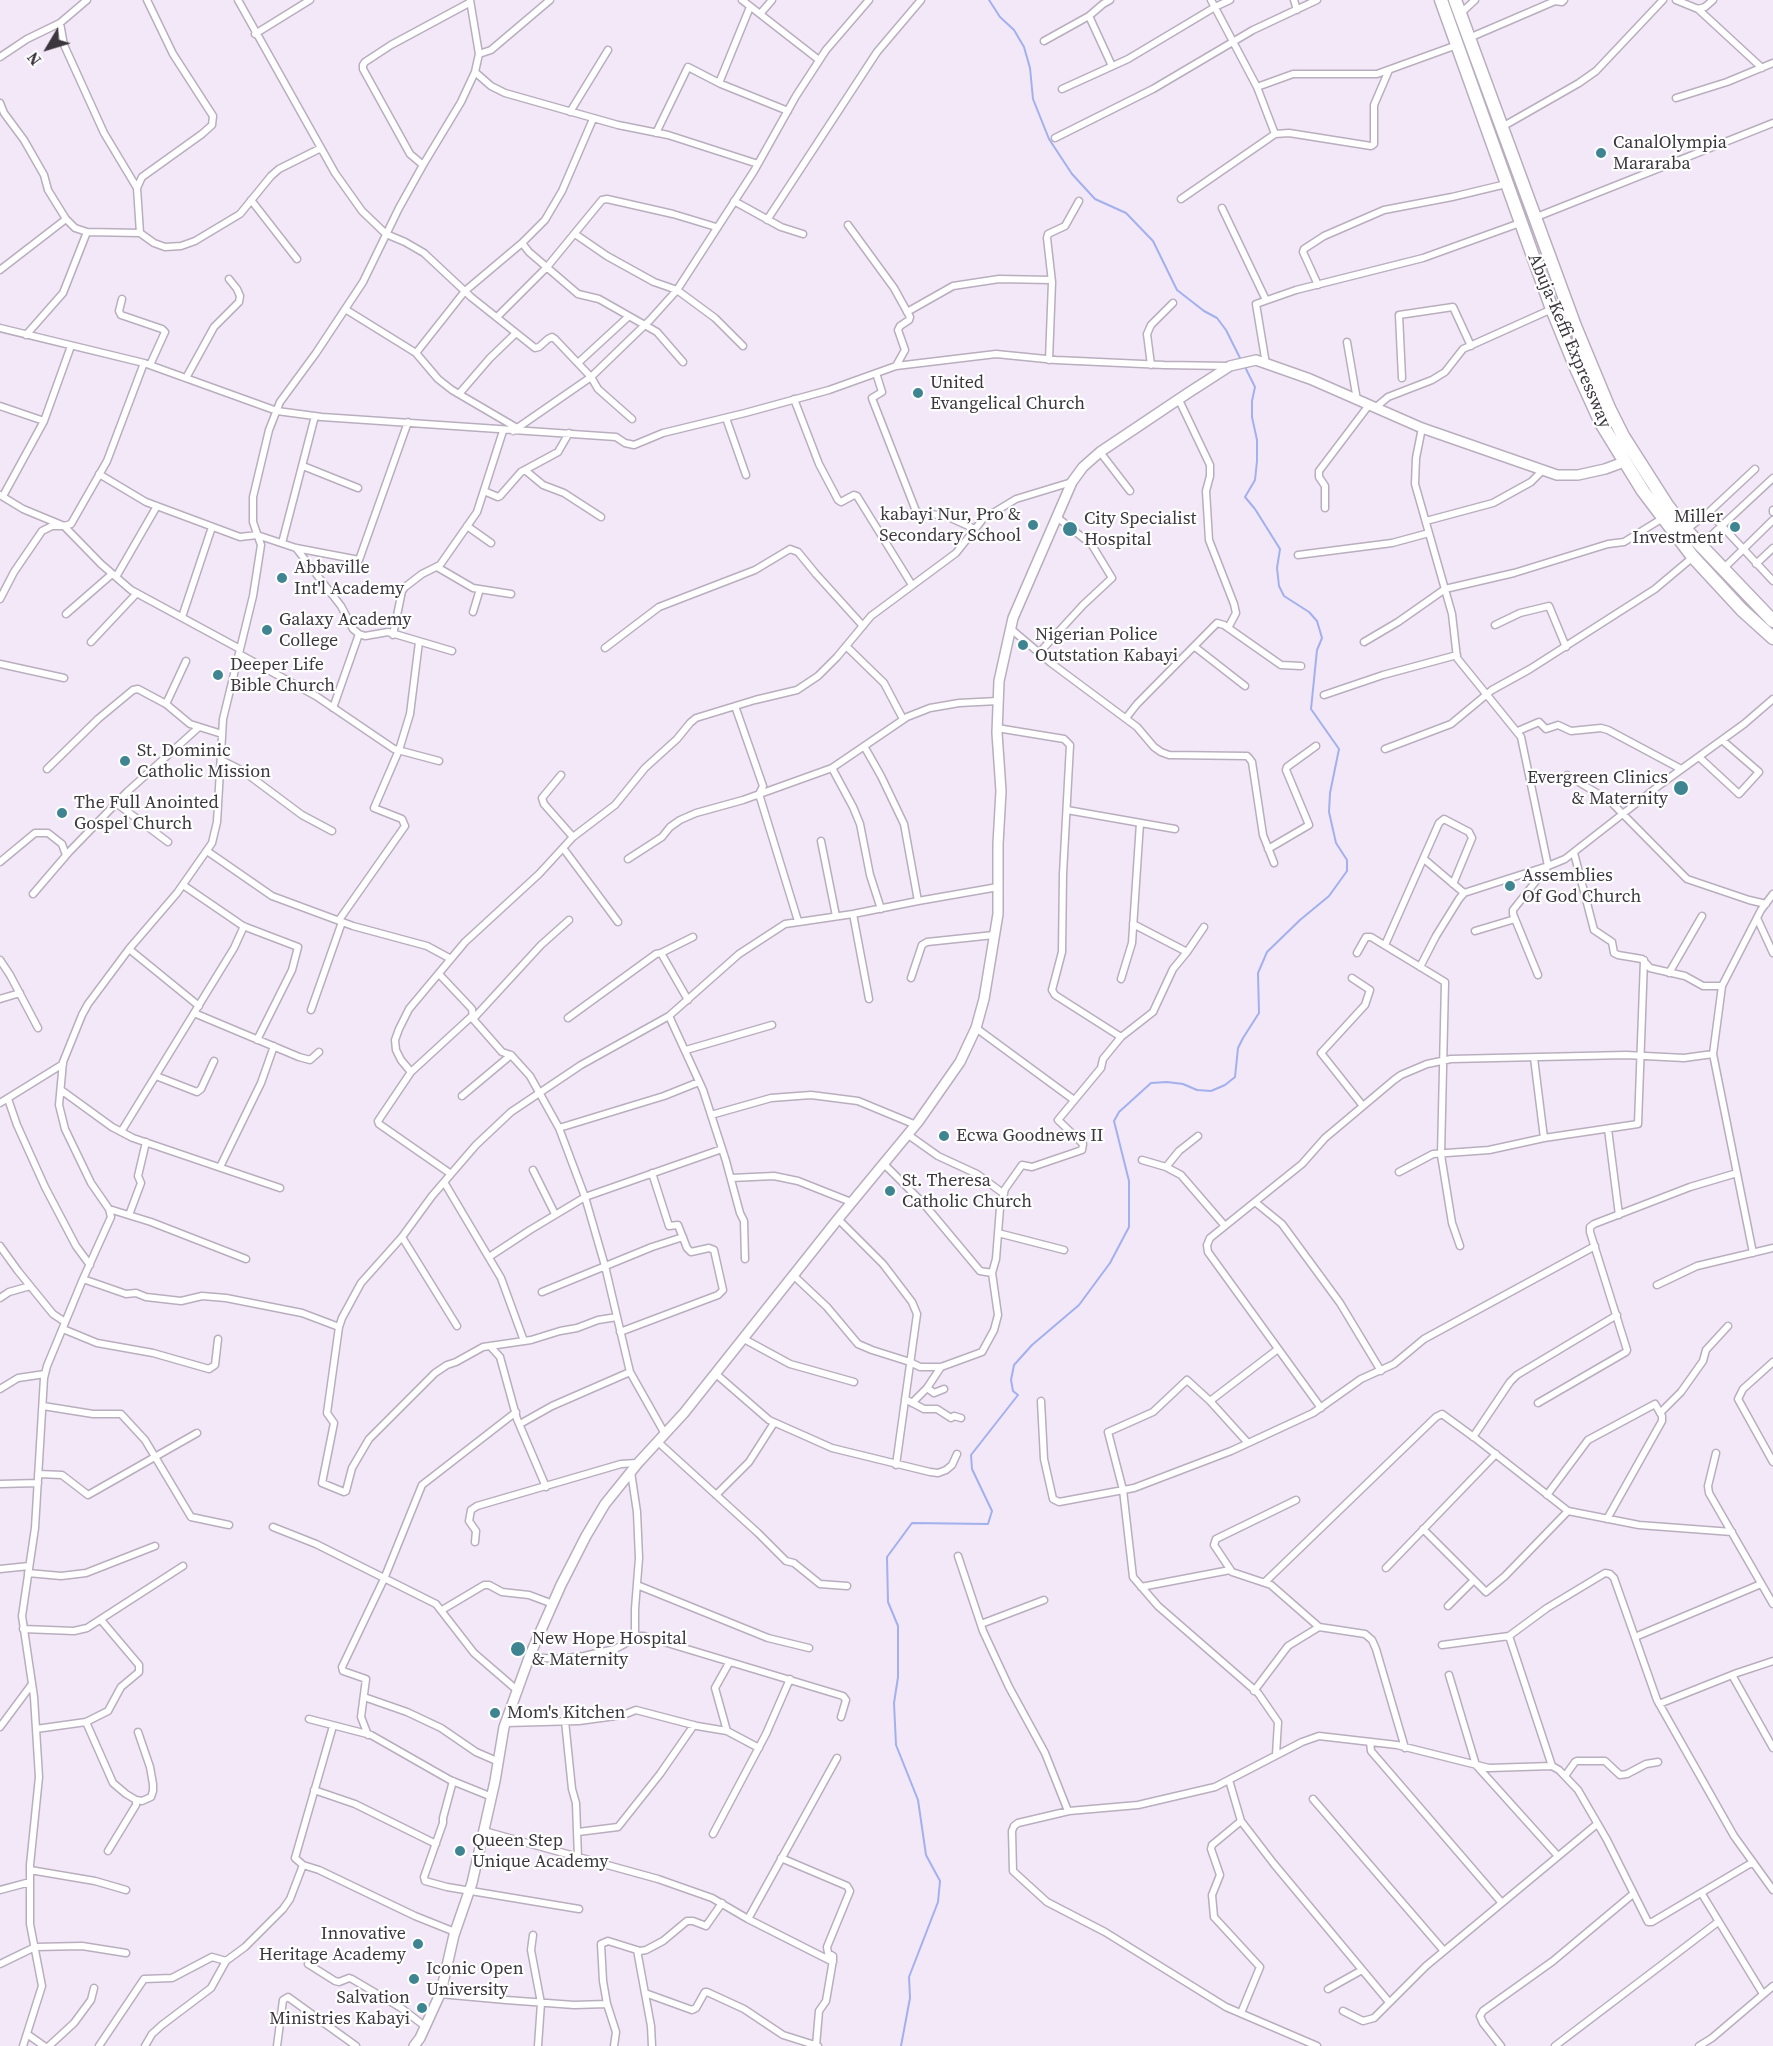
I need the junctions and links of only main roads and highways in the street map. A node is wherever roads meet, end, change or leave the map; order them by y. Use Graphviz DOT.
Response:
graph roads {
  1 [pos="1441,0"];
  2 [pos="1455,0"];
  3 [pos="1712,558"];
  4 [pos="1701,567"];
  5 [pos="1727,574"];
  6 [pos="1720,588"];
  7 [pos="1773,621"];
  8 [pos="1773,638"];
  1 -- 4 [label="highway, Abuja-Keffi Expressway"];
  2 -- 3 [label="highway, Abuja-Keffi Expressway"];
  3 -- 4 [label="highway"];
  3 -- 5 [label="highway, Abuja-Keffi Expressway"];
  4 -- 6 [label="highway, Abuja-Keffi Expressway"];
  5 -- 6 [label="highway"];
  5 -- 7 [label="highway, Abuja-Keffi Expressway"];
  6 -- 8 [label="highway, Abuja-Keffi Expressway"];
}
